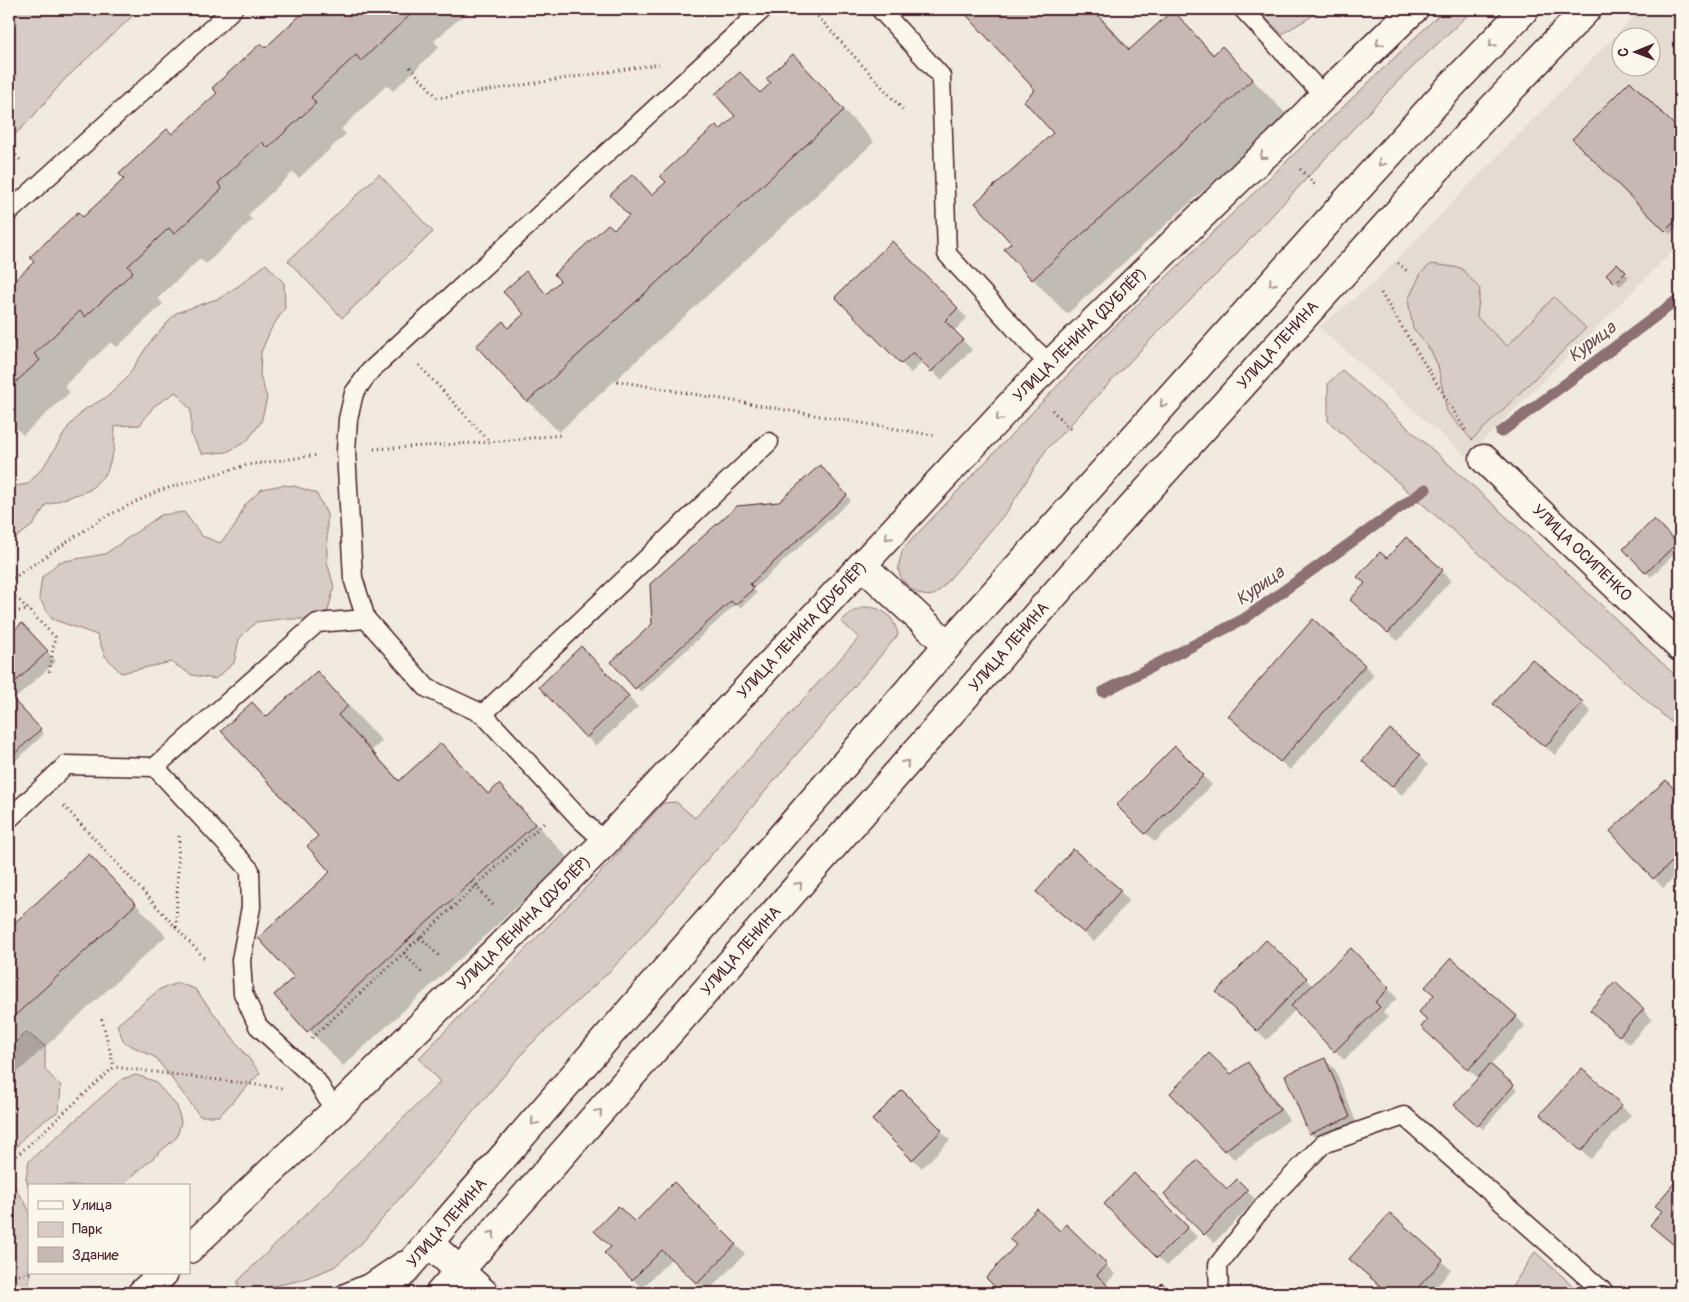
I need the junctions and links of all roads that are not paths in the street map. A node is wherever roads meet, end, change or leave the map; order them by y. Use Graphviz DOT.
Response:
graph roads {
  1 [pos="233,9"];
  2 [pos="763,9"];
  3 [pos="880,9"];
  4 [pos="1243,9"];
  5 [pos="1414,9"];
  6 [pos="1526,9"];
  7 [pos="1587,9"];
  8 [pos="1324,96"];
  9 [pos="9,212"];
  10 [pos="1050,364"];
  11 [pos="770,442"];
  12 [pos="1484,459"];
  13 [pos="862,565"];
  14 [pos="366,619"];
  15 [pos="948,645"];
  16 [pos="1680,647"];
  17 [pos="483,714"];
  18 [pos="155,767"];
  19 [pos="9,819"];
  20 [pos="605,842"];
  21 [pos="335,1111"];
  22 [pos="429,1243"];
  23 [pos="190,1249"];
  24 [pos="459,1270"];
  25 [pos="163,1274"];
  26 [pos="142,1293"];
  27 [pos="345,1293"];
  28 [pos="385,1293"];
  29 [pos="440,1293"];
  30 [pos="484,1293"];
  31 [pos="1219,1293"];
  32 [pos="1605,1293"];
  1 -- 9 [label="lane"];
  2 -- 14 [label="lane"];
  3 -- 10 [label="lane"];
  4 -- 8 [label="lane"];
  5 -- 8 [label="main road, УЛИЦА ЛЕНИНА (ДУБЛЁР), one-way"];
  6 -- 15 [label="main road, УЛИЦА ЛЕНИНА, one-way"];
  24 -- 7 [label="main road, УЛИЦА ЛЕНИНА, one-way"];
  8 -- 10 [label="main road, УЛИЦА ЛЕНИНА (ДУБЛЁР), one-way"];
  10 -- 13 [label="main road, УЛИЦА ЛЕНИНА (ДУБЛЁР), one-way"];
  11 -- 17 [label="lane"];
  12 -- 16 [label="main road, УЛИЦА ОСИПЕНКО"];
  13 -- 15 [label="main road"];
  13 -- 20 [label="main road, УЛИЦА ЛЕНИНА (ДУБЛЁР)"];
  14 -- 17 [label="lane"];
  14 -- 18 [label="lane"];
  15 -- 22 [label="main road, УЛИЦА ЛЕНИНА, one-way"];
  17 -- 20 [label="lane"];
  18 -- 19 [label="lane"];
  18 -- 21 [label="lane"];
  20 -- 21 [label="main road, УЛИЦА ЛЕНИНА (ДУБЛЁР)"];
  21 -- 23 [label="main road, УЛИЦА ЛЕНИНА (ДУБЛЁР)"];
  22 -- 24 [label="main road"];
  22 -- 27 [label="lane"];
  22 -- 28 [label="main road, УЛИЦА ЛЕНИНА"];
  24 -- 29 [label="main road, УЛИЦА ЛЕНИНА"];
  24 -- 30 [label="main road"];
  25 -- 26 [label="main road"];
  31 -- 32 [label="lane"];
}
